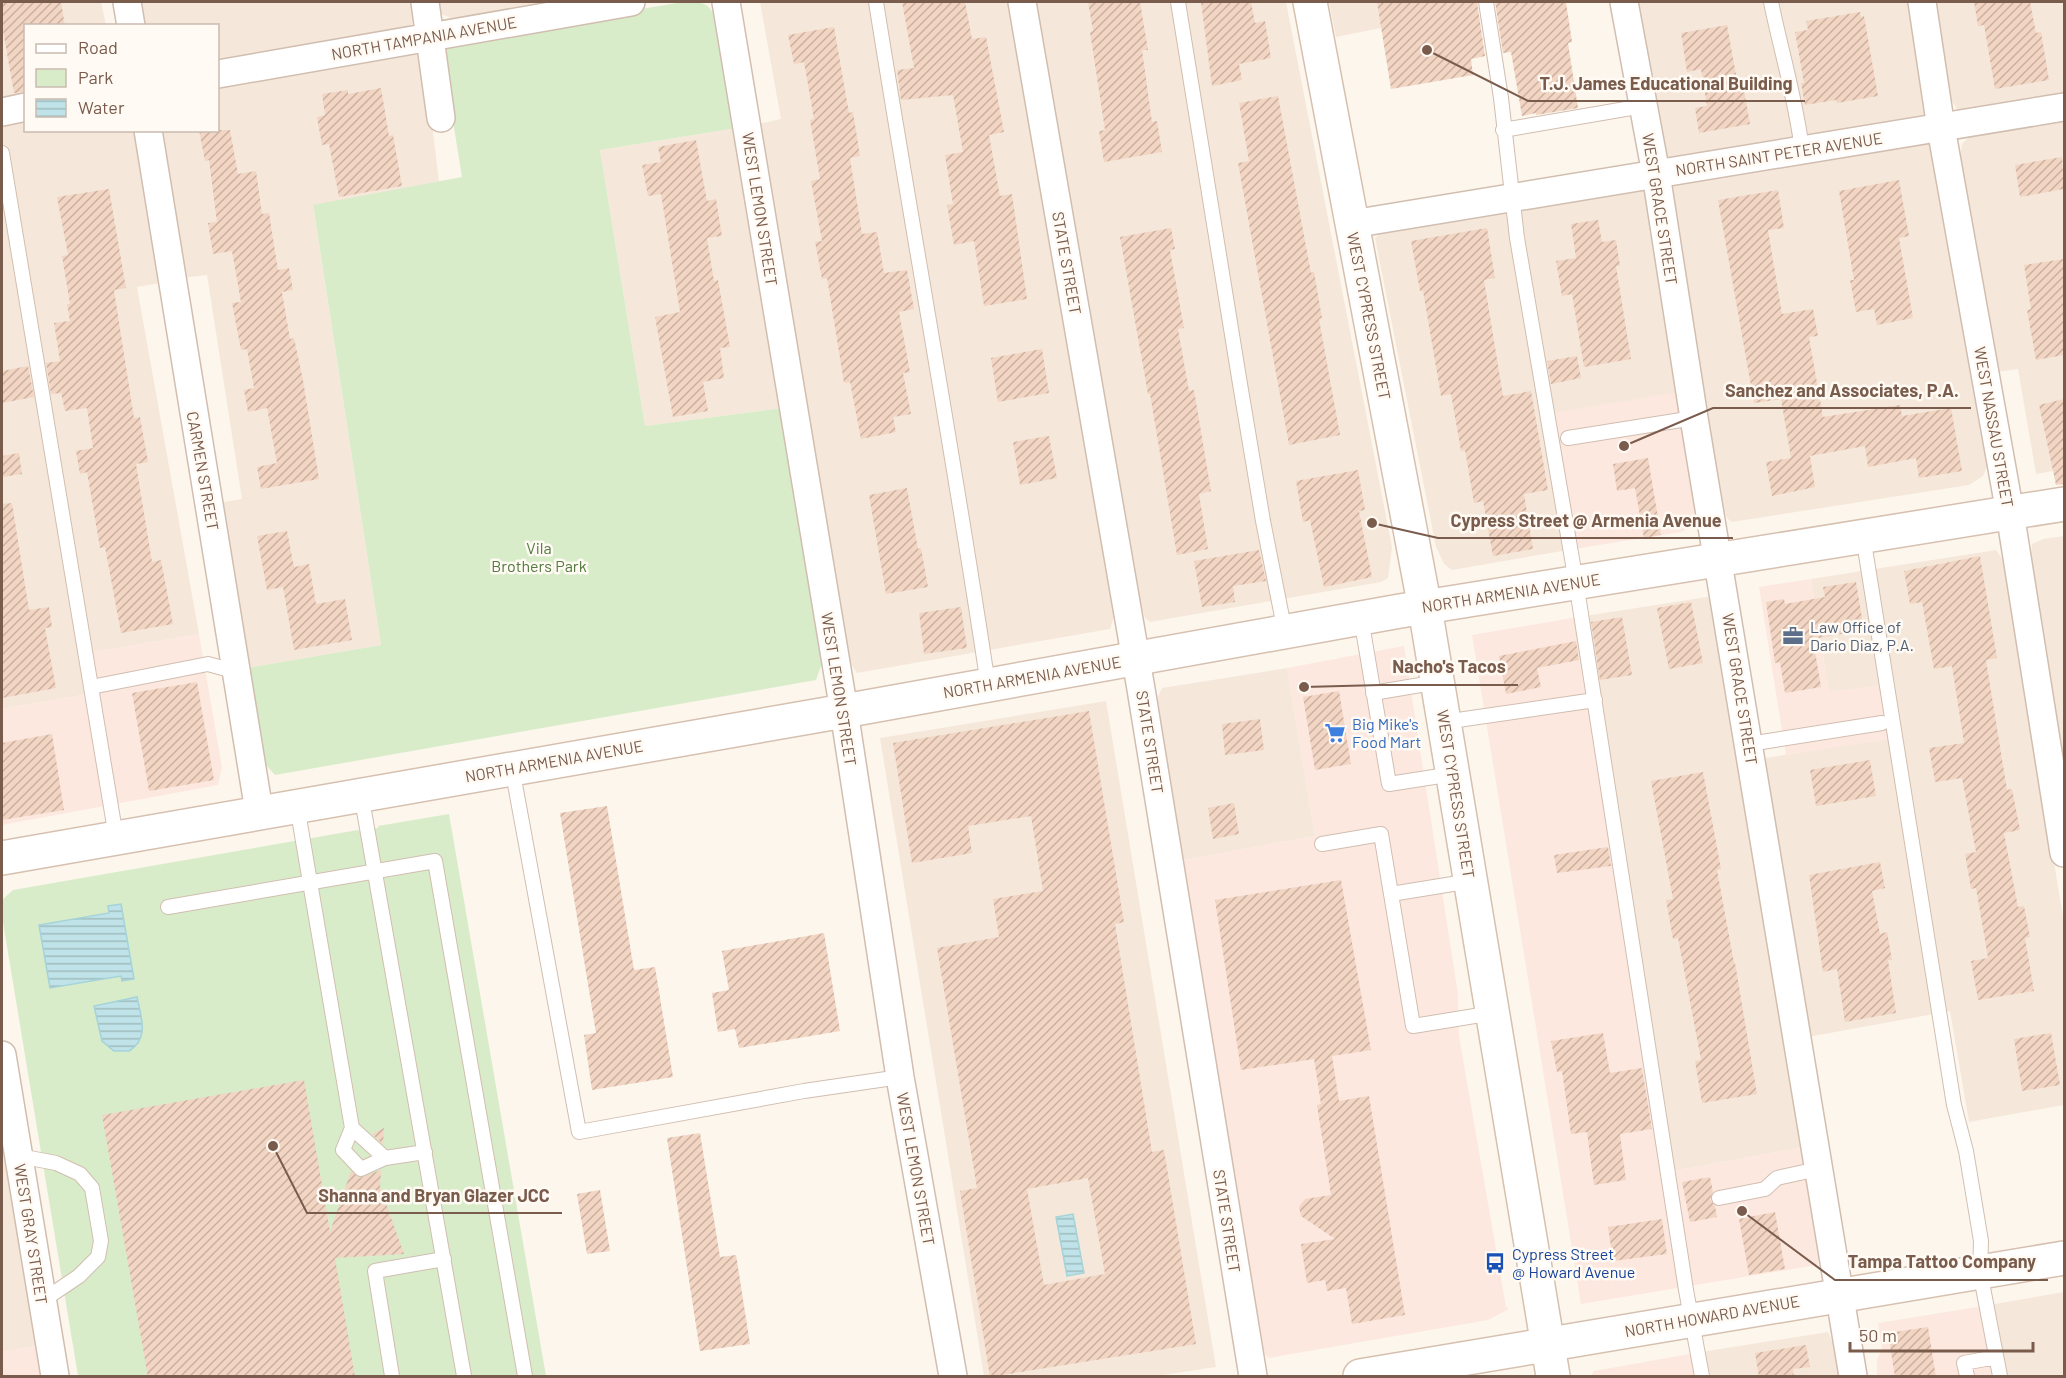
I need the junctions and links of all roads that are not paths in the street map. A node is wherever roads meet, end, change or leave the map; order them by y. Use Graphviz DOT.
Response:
graph roads {
  1 [pos="127,2"];
  2 [pos="425,2"];
  3 [pos="631,2"];
  4 [pos="726,2"];
  5 [pos="876,2"];
  6 [pos="1022,2"];
  7 [pos="1178,2"];
  8 [pos="1310,2"];
  9 [pos="1486,2"];
  10 [pos="1624,2"];
  11 [pos="1771,2"];
  12 [pos="1922,2"];
  13 [pos="572,7"];
  14 [pos="131,24"];
  15 [pos="431,37"];
  16 [pos="219,75"];
  17 [pos="1643,106"];
  18 [pos="24,107"];
  19 [pos="2064,107"];
  20 [pos="2,111"];
  21 [pos="441,117"];
  22 [pos="1941,128"];
  23 [pos="1503,130"];
  24 [pos="148,132"];
  25 [pos="1802,150"];
  26 [pos="2,153"];
  27 [pos="1656,174"];
  28 [pos="1513,197"];
  29 [pos="1352,224"];
  30 [pos="1694,418"];
  31 [pos="1568,438"];
  32 [pos="2064,504"];
  33 [pos="2010,513"];
  34 [pos="1863,536"];
  35 [pos="1719,560"];
  36 [pos="1576,582"];
  37 [pos="1425,608"];
  38 [pos="1361,618"];
  39 [pos="1285,632"];
  40 [pos="1136,658"];
  41 [pos="237,672"];
  42 [pos="1438,682"];
  43 [pos="988,685"];
  44 [pos="91,687"];
  45 [pos="1373,693"];
  46 [pos="1595,700"];
  47 [pos="843,711"];
  48 [pos="1444,722"];
  49 [pos="1882,723"];
  50 [pos="1749,744"];
  51 [pos="512,768"];
  52 [pos="1453,774"];
  53 [pos="361,794"];
  54 [pos="297,805"];
  55 [pos="260,811"];
  56 [pos="116,837"];
  57 [pos="1322,844"];
  58 [pos="2064,853"];
  59 [pos="2,858"];
  60 [pos="376,871"];
  61 [pos="1471,881"];
  62 [pos="310,882"];
  63 [pos="1391,894"];
  64 [pos="168,907"];
  65 [pos="1493,1012"];
  66 [pos="2,1055"];
  67 [pos="900,1077"];
  68 [pos="351,1128"];
  69 [pos="425,1152"];
  70 [pos="18,1156"];
  71 [pos="385,1158"];
  72 [pos="1818,1169"];
  73 [pos="1719,1198"];
  74 [pos="2064,1258"];
  75 [pos="444,1259"];
  76 [pos="1980,1272"];
  77 [pos="1839,1295"];
  78 [pos="42,1301"];
  79 [pos="1692,1320"];
  80 [pos="1548,1344"];
  81 [pos="1996,1357"];
  82 [pos="1458,1368"];
  83 [pos="1401,1373"];
  84 [pos="54,1377"];
  85 [pos="393,1377"];
  86 [pos="464,1377"];
  87 [pos="525,1377"];
  88 [pos="953,1377"];
  89 [pos="1252,1377"];
  90 [pos="1360,1377"];
  91 [pos="1553,1377"];
  92 [pos="1702,1377"];
  93 [pos="1853,1377"];
  94 [pos="1967,1377"];
  95 [pos="2000,1377"];
  1 -- 14 [label="street"];
  2 -- 15 [label="street"];
  3 -- 13 [label="street, NORTH TAMPANIA AVENUE"];
  4 -- 47 [label="street, WEST LEMON STREET"];
  5 -- 43 [label="lane"];
  6 -- 40 [label="street, STATE STREET"];
  7 -- 39 [label="lane"];
  8 -- 29 [label="main road, WEST CYPRESS STREET"];
  9 -- 23 [label="lane"];
  10 -- 17 [label="street, WEST GRACE STREET"];
  11 -- 25 [label="lane"];
  12 -- 22 [label="street, WEST NASSAU STREET"];
  13 -- 15 [label="street, NORTH TAMPANIA AVENUE"];
  15 -- 16 [label="street, NORTH TAMPANIA AVENUE"];
  15 -- 21 [label="street"];
  17 -- 23 [label="lane"];
  17 -- 27 [label="street, WEST GRACE STREET"];
  18 -- 20 [label="street"];
  19 -- 22 [label="street, NORTH SAINT PETER AVENUE"];
  22 -- 25 [label="street, NORTH SAINT PETER AVENUE"];
  22 -- 33 [label="street, WEST NASSAU STREET"];
  23 -- 28 [label="lane"];
  24 -- 41 [label="street, CARMEN STREET"];
  25 -- 27 [label="street, NORTH SAINT PETER AVENUE"];
  26 -- 44 [label="lane"];
  27 -- 28 [label="street, NORTH SAINT PETER AVENUE"];
  27 -- 30 [label="street, WEST GRACE STREET"];
  28 -- 29 [label="street, NORTH SAINT PETER AVENUE"];
  28 -- 36 [label="lane"];
  29 -- 37 [label="main road, WEST CYPRESS STREET"];
  30 -- 31 [label="lane"];
  30 -- 35 [label="street, WEST GRACE STREET"];
  32 -- 33 [label="main road, NORTH ARMENIA AVENUE"];
  33 -- 34 [label="main road, NORTH ARMENIA AVENUE"];
  33 -- 58 [label="street, WEST NASSAU STREET"];
  34 -- 35 [label="main road, NORTH ARMENIA AVENUE"];
  34 -- 76 [label="lane"];
  35 -- 36 [label="main road, NORTH ARMENIA AVENUE"];
  35 -- 50 [label="street, WEST GRACE STREET"];
  36 -- 37 [label="main road, NORTH ARMENIA AVENUE"];
  36 -- 46 [label="lane"];
  37 -- 38 [label="main road, NORTH ARMENIA AVENUE"];
  37 -- 42 [label="main road, WEST CYPRESS STREET"];
  38 -- 39 [label="main road, NORTH ARMENIA AVENUE"];
  38 -- 45 [label="lane"];
  39 -- 40 [label="main road, NORTH ARMENIA AVENUE"];
  40 -- 43 [label="main road, NORTH ARMENIA AVENUE"];
  40 -- 89 [label="street, STATE STREET"];
  41 -- 44 [label="lane"];
  41 -- 55 [label="street, CARMEN STREET"];
  42 -- 45 [label="lane"];
  42 -- 48 [label="main road, WEST CYPRESS STREET"];
  43 -- 47 [label="main road, NORTH ARMENIA AVENUE"];
  44 -- 56 [label="lane"];
  45 -- 52 [label="lane"];
  46 -- 48 [label="lane"];
  46 -- 79 [label="lane"];
  47 -- 51 [label="main road, NORTH ARMENIA AVENUE"];
  47 -- 67 [label="street, WEST LEMON STREET"];
  48 -- 52 [label="main road, WEST CYPRESS STREET"];
  49 -- 50 [label="lane"];
  50 -- 72 [label="street, WEST GRACE STREET"];
  51 -- 53 [label="main road, NORTH ARMENIA AVENUE"];
  51 -- 67 [label="lane"];
  52 -- 61 [label="main road, WEST CYPRESS STREET"];
  53 -- 54 [label="main road, NORTH ARMENIA AVENUE"];
  53 -- 60 [label="lane"];
  54 -- 55 [label="main road, NORTH ARMENIA AVENUE"];
  54 -- 62 [label="lane"];
  55 -- 56 [label="main road, NORTH ARMENIA AVENUE"];
  56 -- 59 [label="main road, NORTH ARMENIA AVENUE"];
  57 -- 63 [label="lane"];
  60 -- 62 [label="lane"];
  60 -- 69 [label="lane"];
  60 -- 87 [label="lane"];
  61 -- 63 [label="lane"];
  61 -- 65 [label="main road, WEST CYPRESS STREET"];
  62 -- 64 [label="lane"];
  62 -- 68 [label="lane"];
  63 -- 65 [label="lane"];
  65 -- 80 [label="main road, WEST CYPRESS STREET"];
  66 -- 70 [label="street, WEST GRAY STREET"];
  67 -- 88 [label="street, WEST LEMON STREET"];
  68 -- 71 [label="lane"];
  68 -- 71 [label="lane"];
  69 -- 71 [label="lane"];
  69 -- 75 [label="lane"];
  70 -- 78 [label="street, WEST GRAY STREET"];
  70 -- 78 [label="lane"];
  72 -- 73 [label="lane"];
  72 -- 77 [label="street, WEST GRACE STREET"];
  74 -- 76 [label="main road, NORTH HOWARD AVENUE"];
  75 -- 85 [label="lane"];
  75 -- 86 [label="lane"];
  76 -- 77 [label="main road, NORTH HOWARD AVENUE"];
  76 -- 81 [label="lane"];
  77 -- 79 [label="main road, NORTH HOWARD AVENUE"];
  77 -- 93 [label="street, WEST GRACE STREET"];
  78 -- 84 [label="street, WEST GRAY STREET"];
  79 -- 80 [label="main road, NORTH HOWARD AVENUE"];
  79 -- 92 [label="lane"];
  80 -- 82 [label="main road, NORTH HOWARD AVENUE"];
  80 -- 91 [label="main road, WEST CYPRESS STREET"];
  81 -- 94 [label="lane"];
  81 -- 95 [label="lane"];
  82 -- 83 [label="main road, NORTH HOWARD AVENUE"];
  83 -- 90 [label="main road, NORTH HOWARD AVENUE"];
}
